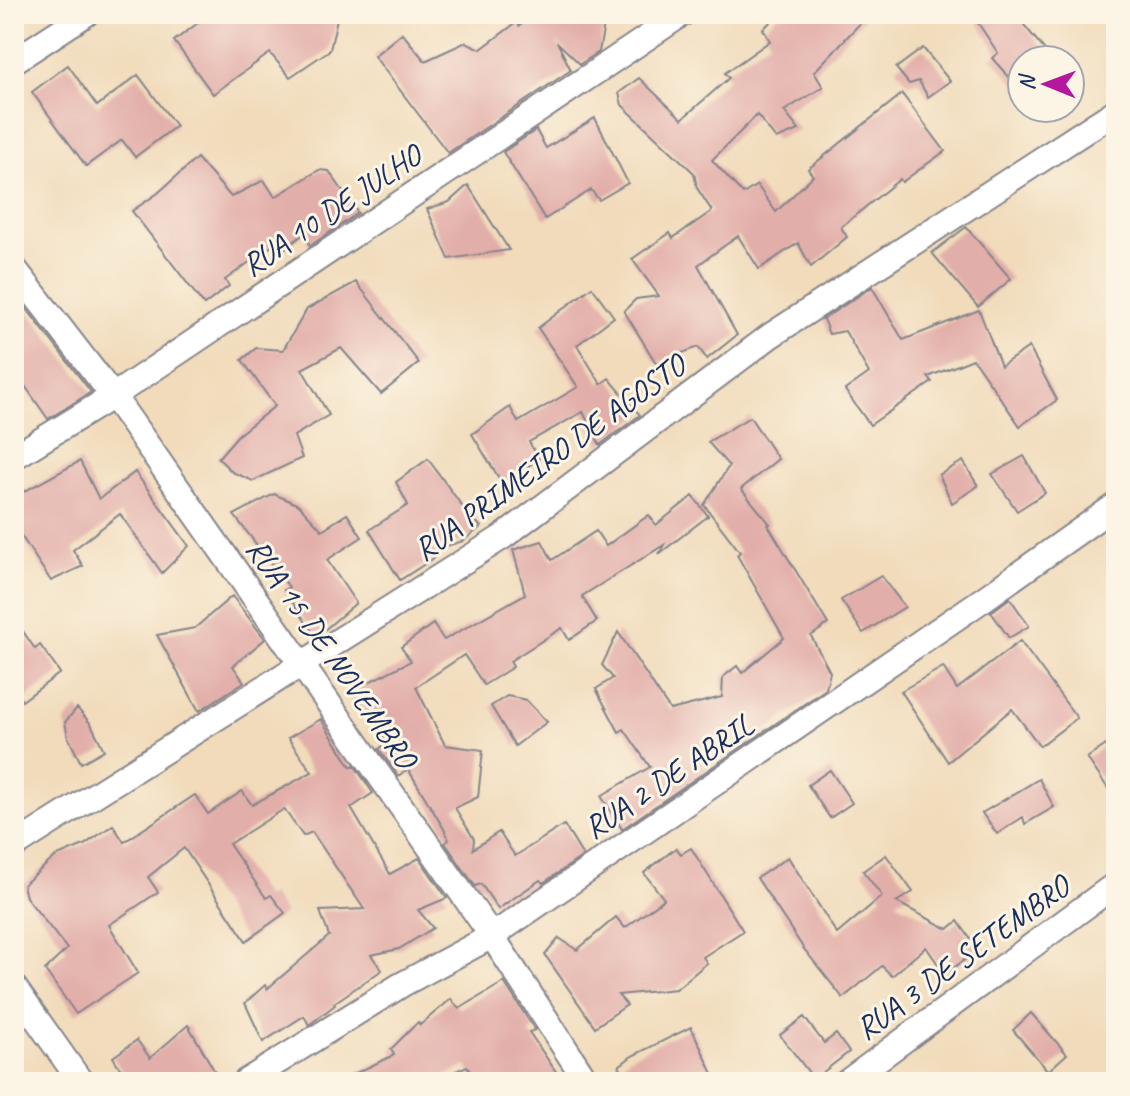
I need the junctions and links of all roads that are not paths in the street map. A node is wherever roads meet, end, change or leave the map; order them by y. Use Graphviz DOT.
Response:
graph roads {
  1 [pos="86,14"];
  2 [pos="682,14"];
  3 [pos="14,61"];
  4 [pos="1116,111"];
  5 [pos="14,268"];
  6 [pos="113,396"];
  7 [pos="14,457"];
  8 [pos="1116,505"];
  9 [pos="300,665"];
  10 [pos="14,846"];
  11 [pos="1116,884"];
  12 [pos="492,936"];
  13 [pos="14,987"];
  14 [pos="81,1082"];
  15 [pos="245,1082"];
  16 [pos="587,1082"];
  17 [pos="847,1082"];
  1 -- 3 [label="street"];
  2 -- 6 [label="street, RUA 10 DE JULHO"];
  4 -- 9 [label="street, RUA PRIMEIRO DE AGOSTO"];
  5 -- 6 [label="street, RUA 15 DE NOVEMBRO"];
  6 -- 7 [label="street, RUA 10 DE JULHO"];
  6 -- 9 [label="street, RUA 15 DE NOVEMBRO"];
  8 -- 12 [label="street, RUA 2 DE ABRIL"];
  9 -- 10 [label="street, RUA PRIMEIRO DE AGOSTO"];
  9 -- 12 [label="street, RUA 15 DE NOVEMBRO"];
  11 -- 17 [label="street, RUA 3 DE SETEMBRO"];
  12 -- 15 [label="street, RUA 2 DE ABRIL"];
  12 -- 16 [label="street, RUA 15 DE NOVEMBRO"];
  13 -- 14 [label="street"];
}
